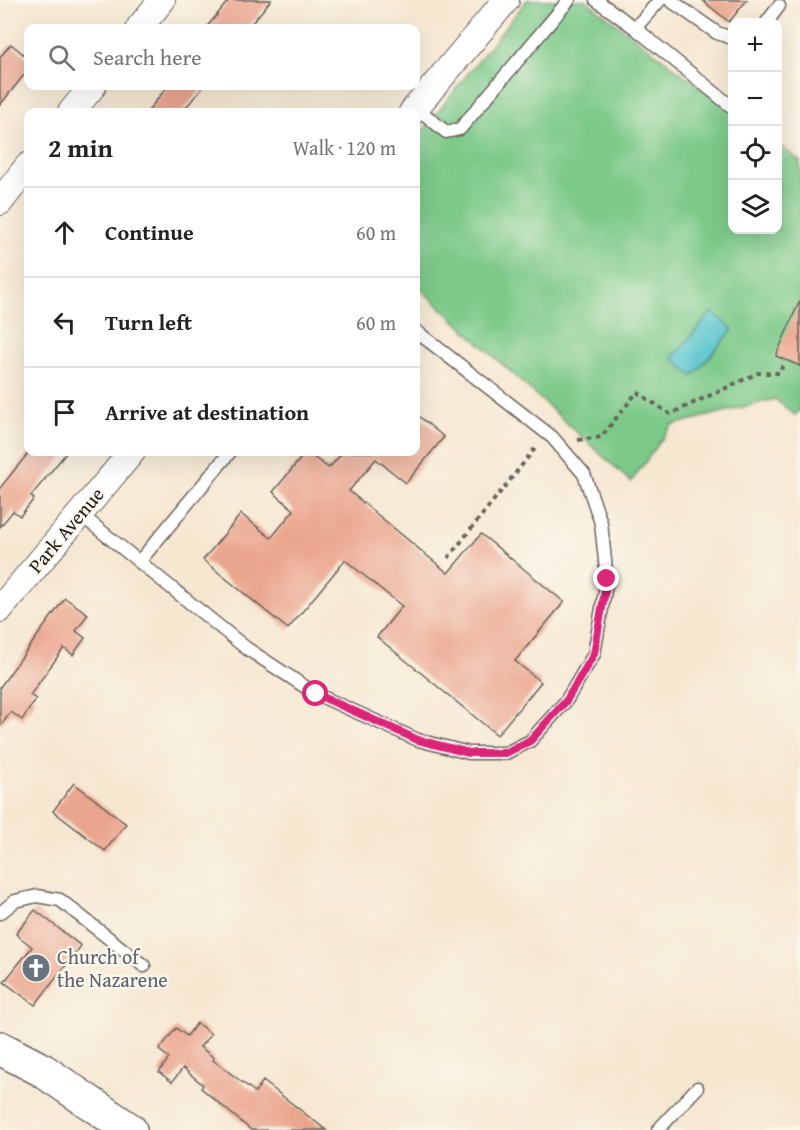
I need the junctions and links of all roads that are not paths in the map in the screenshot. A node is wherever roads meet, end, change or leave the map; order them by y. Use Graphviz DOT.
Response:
graph roads {
  1 [pos="162,0"];
  2 [pos="506,0"];
  3 [pos="569,0"];
  4 [pos="596,0"];
  5 [pos="660,0"];
  6 [pos="670,0"];
  7 [pos="779,6"];
  8 [pos="770,18"];
  9 [pos="142,24"];
  10 [pos="635,28"];
  11 [pos="728,37"];
  12 [pos="90,90"];
  13 [pos="728,104"];
  14 [pos="74,108"];
  15 [pos="417,108"];
  16 [pos="420,114"];
  17 [pos="24,171"];
  18 [pos="0,202"];
  19 [pos="420,334"];
  20 [pos="129,456"];
  21 [pos="227,456"];
  22 [pos="80,514"];
  23 [pos="139,562"];
  24 [pos="0,609"];
  25 [pos="0,913"];
  26 [pos="144,966"];
  27 [pos="0,1048"];
  28 [pos="697,1088"];
  29 [pos="130,1130"];
  30 [pos="658,1130"];
  1 -- 9 [label="street"];
  2 -- 15 [label="street"];
  3 -- 16 [label="lane"];
  4 -- 10 [label="lane"];
  5 -- 10 [label="lane"];
  6 -- 11 [label="lane"];
  7 -- 8 [label="lane"];
  10 -- 13 [label="lane"];
  12 -- 14 [label="street"];
  17 -- 18 [label="street"];
  19 -- 23 [label="lane"];
  20 -- 22 [label="street, Park Avenue"];
  21 -- 23 [label="lane"];
  22 -- 23 [label="lane"];
  22 -- 24 [label="street, Park Avenue"];
  25 -- 26 [label="lane"];
  27 -- 29 [label="street"];
  28 -- 30 [label="lane"];
}
